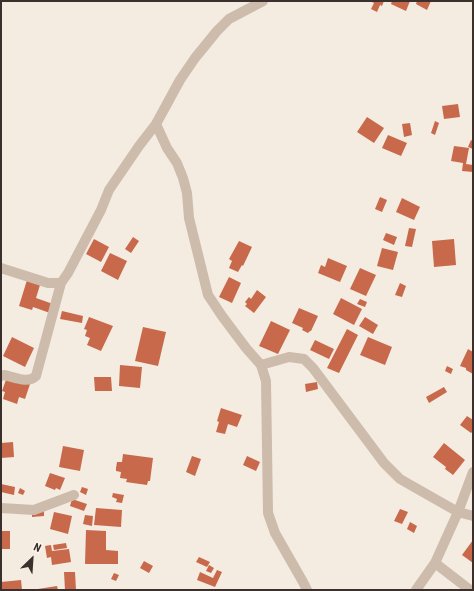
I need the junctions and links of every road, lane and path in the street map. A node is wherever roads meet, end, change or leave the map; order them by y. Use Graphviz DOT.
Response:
graph roads {
  1 [pos="263,1"];
  2 [pos="156,124"];
  3 [pos="1,268"];
  4 [pos="61,283"];
  5 [pos="261,365"];
  6 [pos="1,376"];
  7 [pos="473,472"];
  8 [pos="74,495"];
  9 [pos="1,508"];
  10 [pos="458,512"];
  11 [pos="473,516"];
  12 [pos="435,563"];
  13 [pos="307,590"];
  14 [pos="416,590"];
  15 [pos="470,590"];
  1 -- 2 [label="street"];
  2 -- 4 [label="street"];
  2 -- 5 [label="street"];
  3 -- 4 [label="street"];
  4 -- 6 [label="street"];
  5 -- 10 [label="street"];
  5 -- 13 [label="street"];
  7 -- 10 [label="street"];
  8 -- 9 [label="street"];
  10 -- 11 [label="street"];
  10 -- 12 [label="street"];
  12 -- 14 [label="street"];
  12 -- 15 [label="street"];
}
